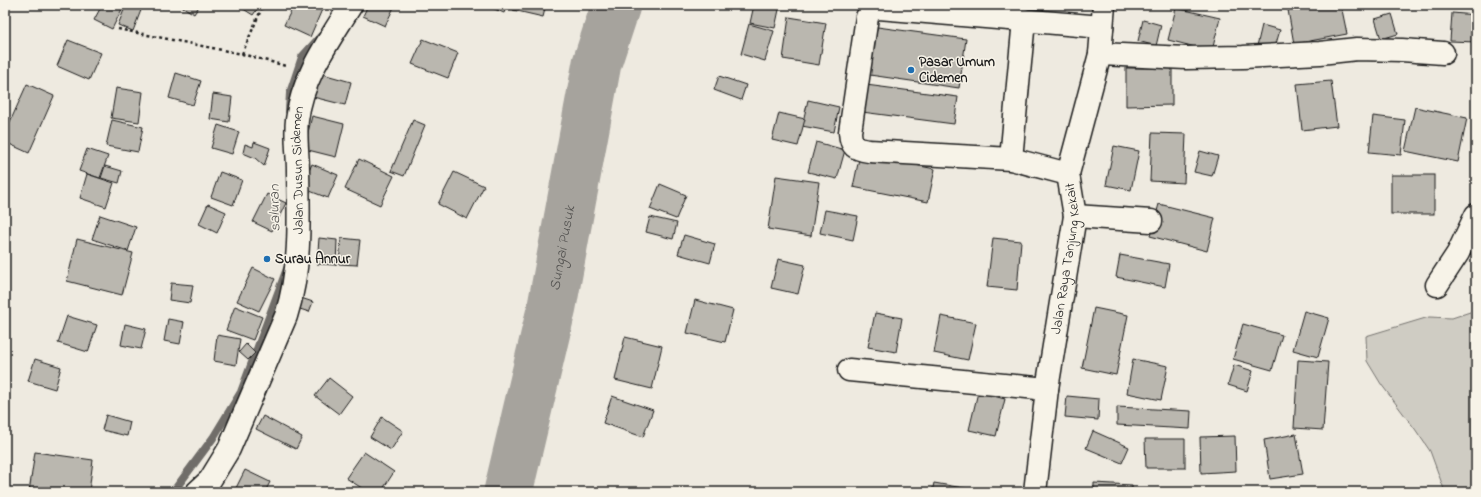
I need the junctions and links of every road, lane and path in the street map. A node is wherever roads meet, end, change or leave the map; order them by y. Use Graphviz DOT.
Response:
graph roads {
  1 [pos="263,5"];
  2 [pos="351,5"];
  3 [pos="1104,5"];
  4 [pos="1024,20"];
  5 [pos="1102,26"];
  6 [pos="118,29"];
  7 [pos="1443,53"];
  8 [pos="242,54"];
  9 [pos="1100,54"];
  10 [pos="284,66"];
  11 [pos="1011,159"];
  12 [pos="1068,174"];
  13 [pos="1476,215"];
  14 [pos="1075,216"];
  15 [pos="1151,220"];
  16 [pos="1437,285"];
  17 [pos="849,370"];
  18 [pos="1047,389"];
  19 [pos="197,492"];
  20 [pos="1036,492"];
  1 -- 8 [label="path"];
  2 -- 19 [label="street, Jalan Dusun Sidemen"];
  3 -- 5 [label="street, Jalan Raya Tanjung Kekait"];
  4 -- 5 [label="street"];
  4 -- 11 [label="street"];
  4 -- 11 [label="street"];
  5 -- 9 [label="street, Jalan Raya Tanjung Kekait"];
  6 -- 8 [label="path"];
  7 -- 9 [label="street"];
  8 -- 10 [label="path"];
  9 -- 12 [label="street, Jalan Raya Tanjung Kekait"];
  11 -- 12 [label="street"];
  12 -- 14 [label="street, Jalan Raya Tanjung Kekait"];
  13 -- 16 [label="street"];
  14 -- 15 [label="street"];
  14 -- 18 [label="street, Jalan Raya Tanjung Kekait"];
  17 -- 18 [label="street"];
  18 -- 20 [label="street, Jalan Raya Tanjung Kekait"];
}
